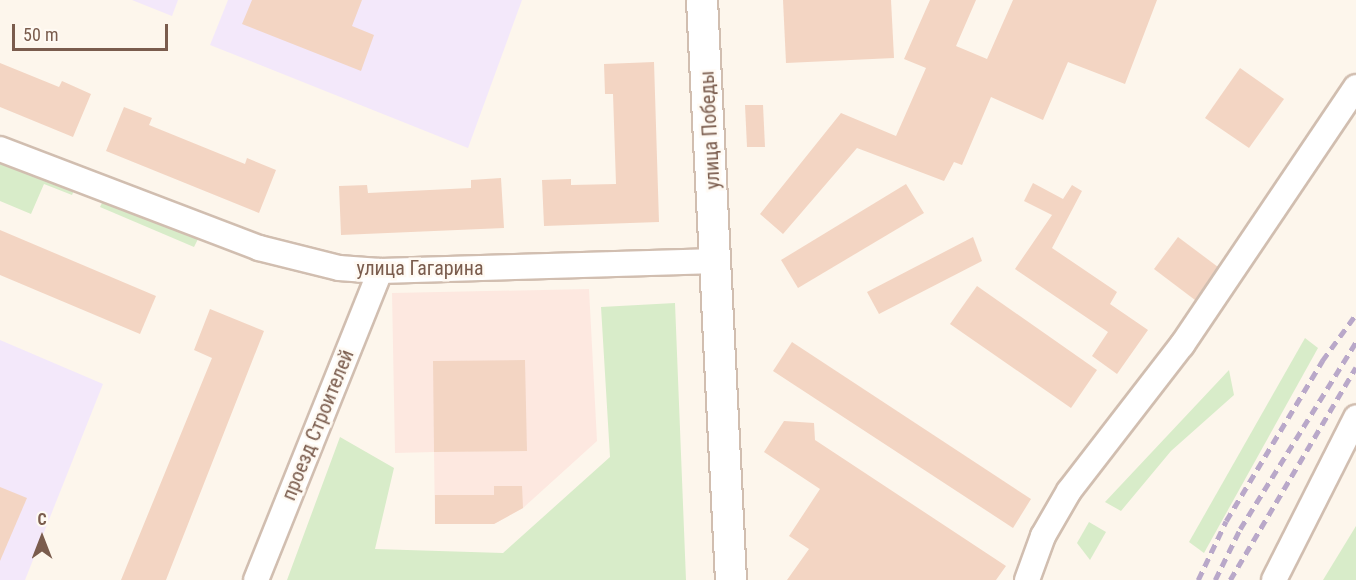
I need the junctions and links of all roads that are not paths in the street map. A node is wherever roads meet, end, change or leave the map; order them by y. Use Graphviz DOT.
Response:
graph roads {
  1 [pos="702,0"];
  2 [pos="1356,87"];
  3 [pos="0,149"];
  4 [pos="717,261"];
  5 [pos="380,271"];
  6 [pos="1356,418"];
  7 [pos="256,580"];
  8 [pos="731,580"];
  9 [pos="1027,580"];
  10 [pos="1274,580"];
  1 -- 4 [label="street, улица Победы"];
  2 -- 9 [label="street"];
  3 -- 5 [label="street, улица Гагарина"];
  4 -- 5 [label="street, улица Гагарина"];
  4 -- 8 [label="street, улица Победы"];
  5 -- 7 [label="street, проезд Строителей"];
  6 -- 10 [label="street"];
}
